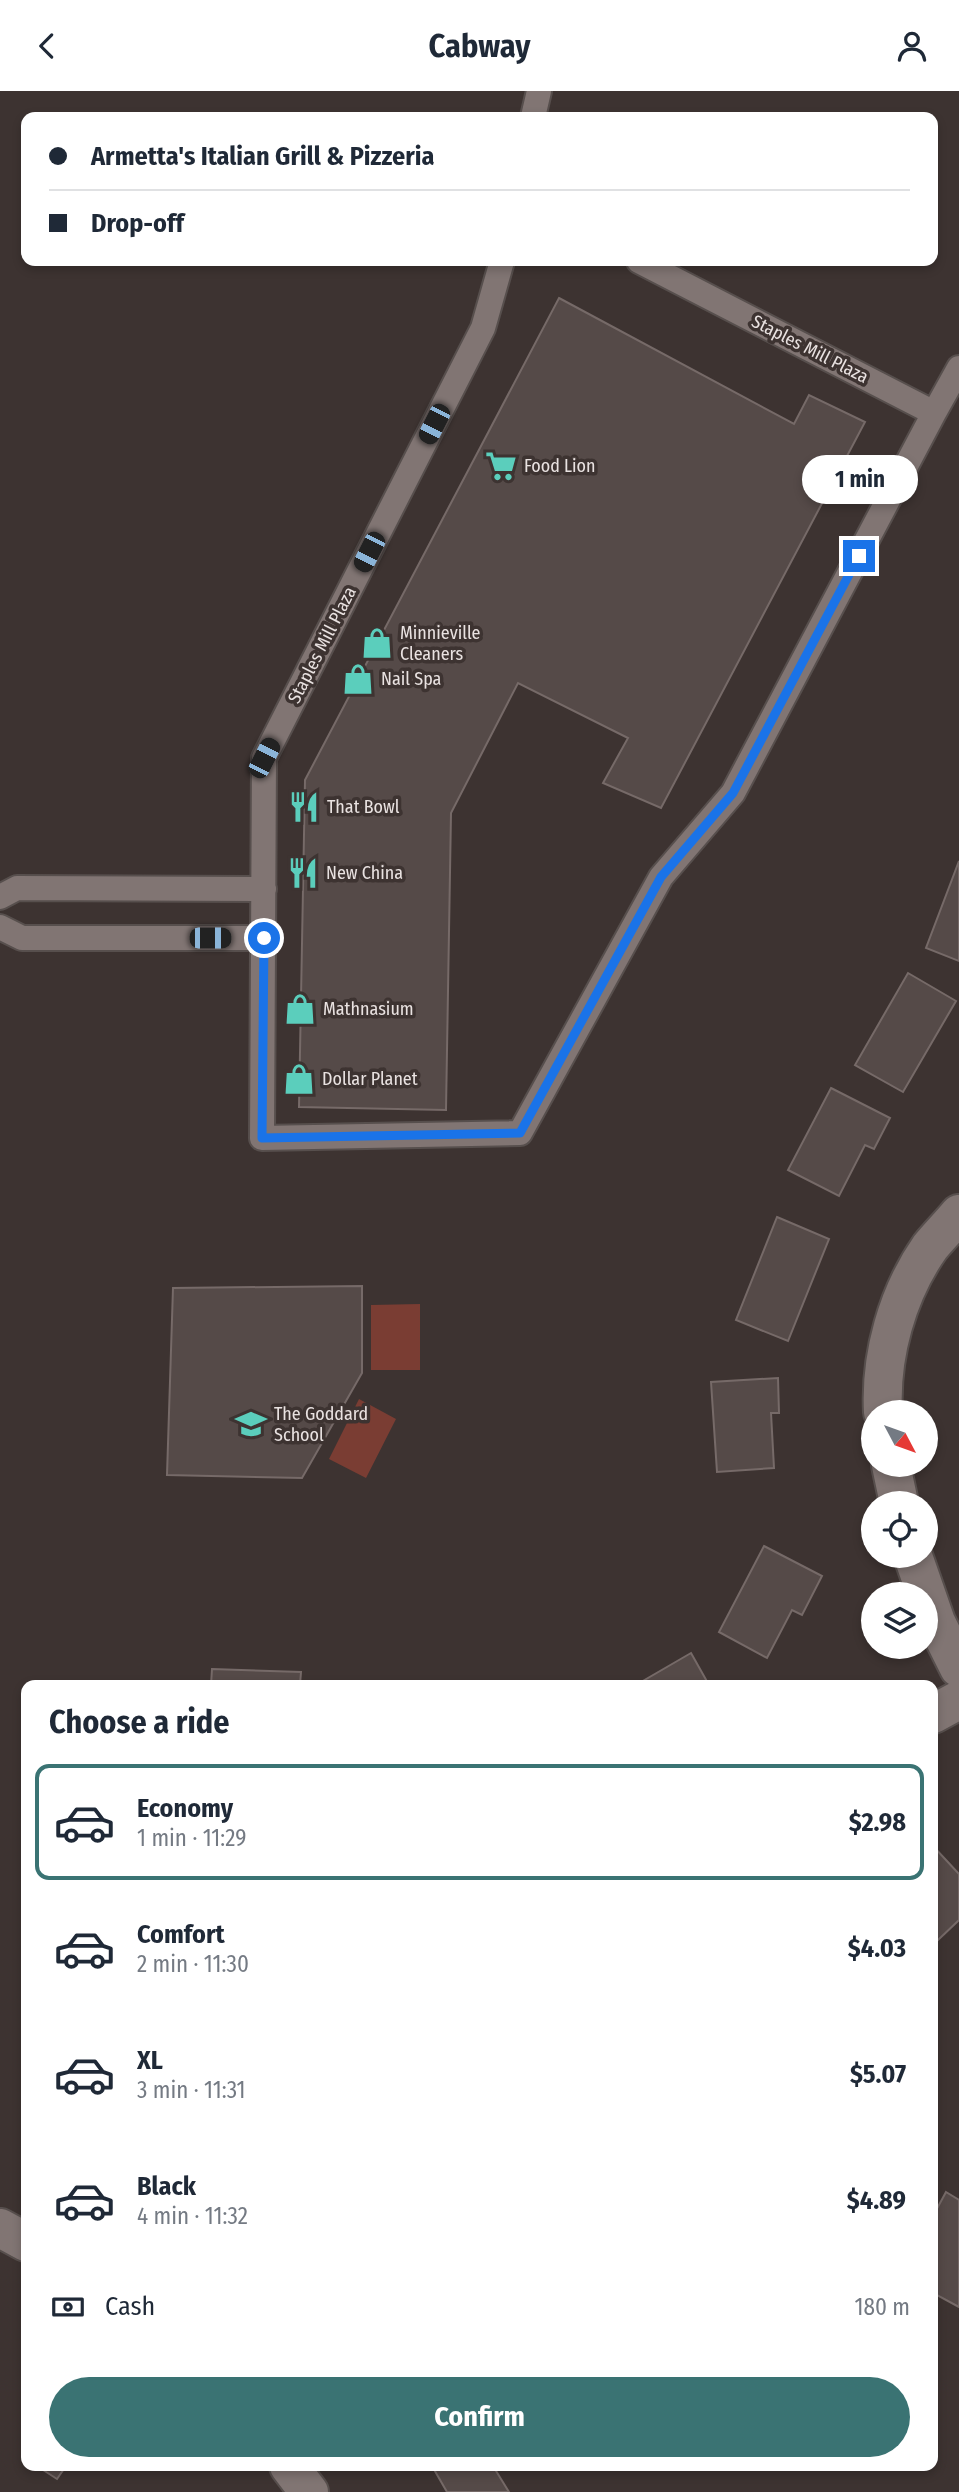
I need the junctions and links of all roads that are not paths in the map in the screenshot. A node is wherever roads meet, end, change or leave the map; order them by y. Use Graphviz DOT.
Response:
graph roads {
  1 [pos="539,91"];
  2 [pos="534,112"];
  3 [pos="501,266"];
  4 [pos="649,266"];
  5 [pos="959,368"];
  6 [pos="934,413"];
  7 [pos="264,889"];
  8 [pos="0,897"];
  9 [pos="0,927"];
  10 [pos="264,938"];
  11 [pos="959,1214"];
  12 [pos="882,1400"];
  13 [pos="917,1568"];
  14 [pos="959,1668"];
  15 [pos="959,1700"];
  16 [pos="938,1711"];
  17 [pos="0,2228"];
  18 [pos="21,2239"];
  19 [pos="293,2471"];
  20 [pos="309,2492"];
  1 -- 2 [label="lane"];
  3 -- 7 [label="lane, Staples Mill Plaza"];
  4 -- 6 [label="lane, Staples Mill Plaza"];
  5 -- 6 [label="lane"];
  6 -- 10 [label="lane, Staples Mill Plaza"];
  7 -- 8 [label="lane"];
  7 -- 10 [label="lane, Staples Mill Plaza"];
  9 -- 10 [label="lane"];
  11 -- 12 [label="street"];
  13 -- 14 [label="street"];
  15 -- 16 [label="street"];
  17 -- 18 [label="street"];
  19 -- 20 [label="street"];
}
